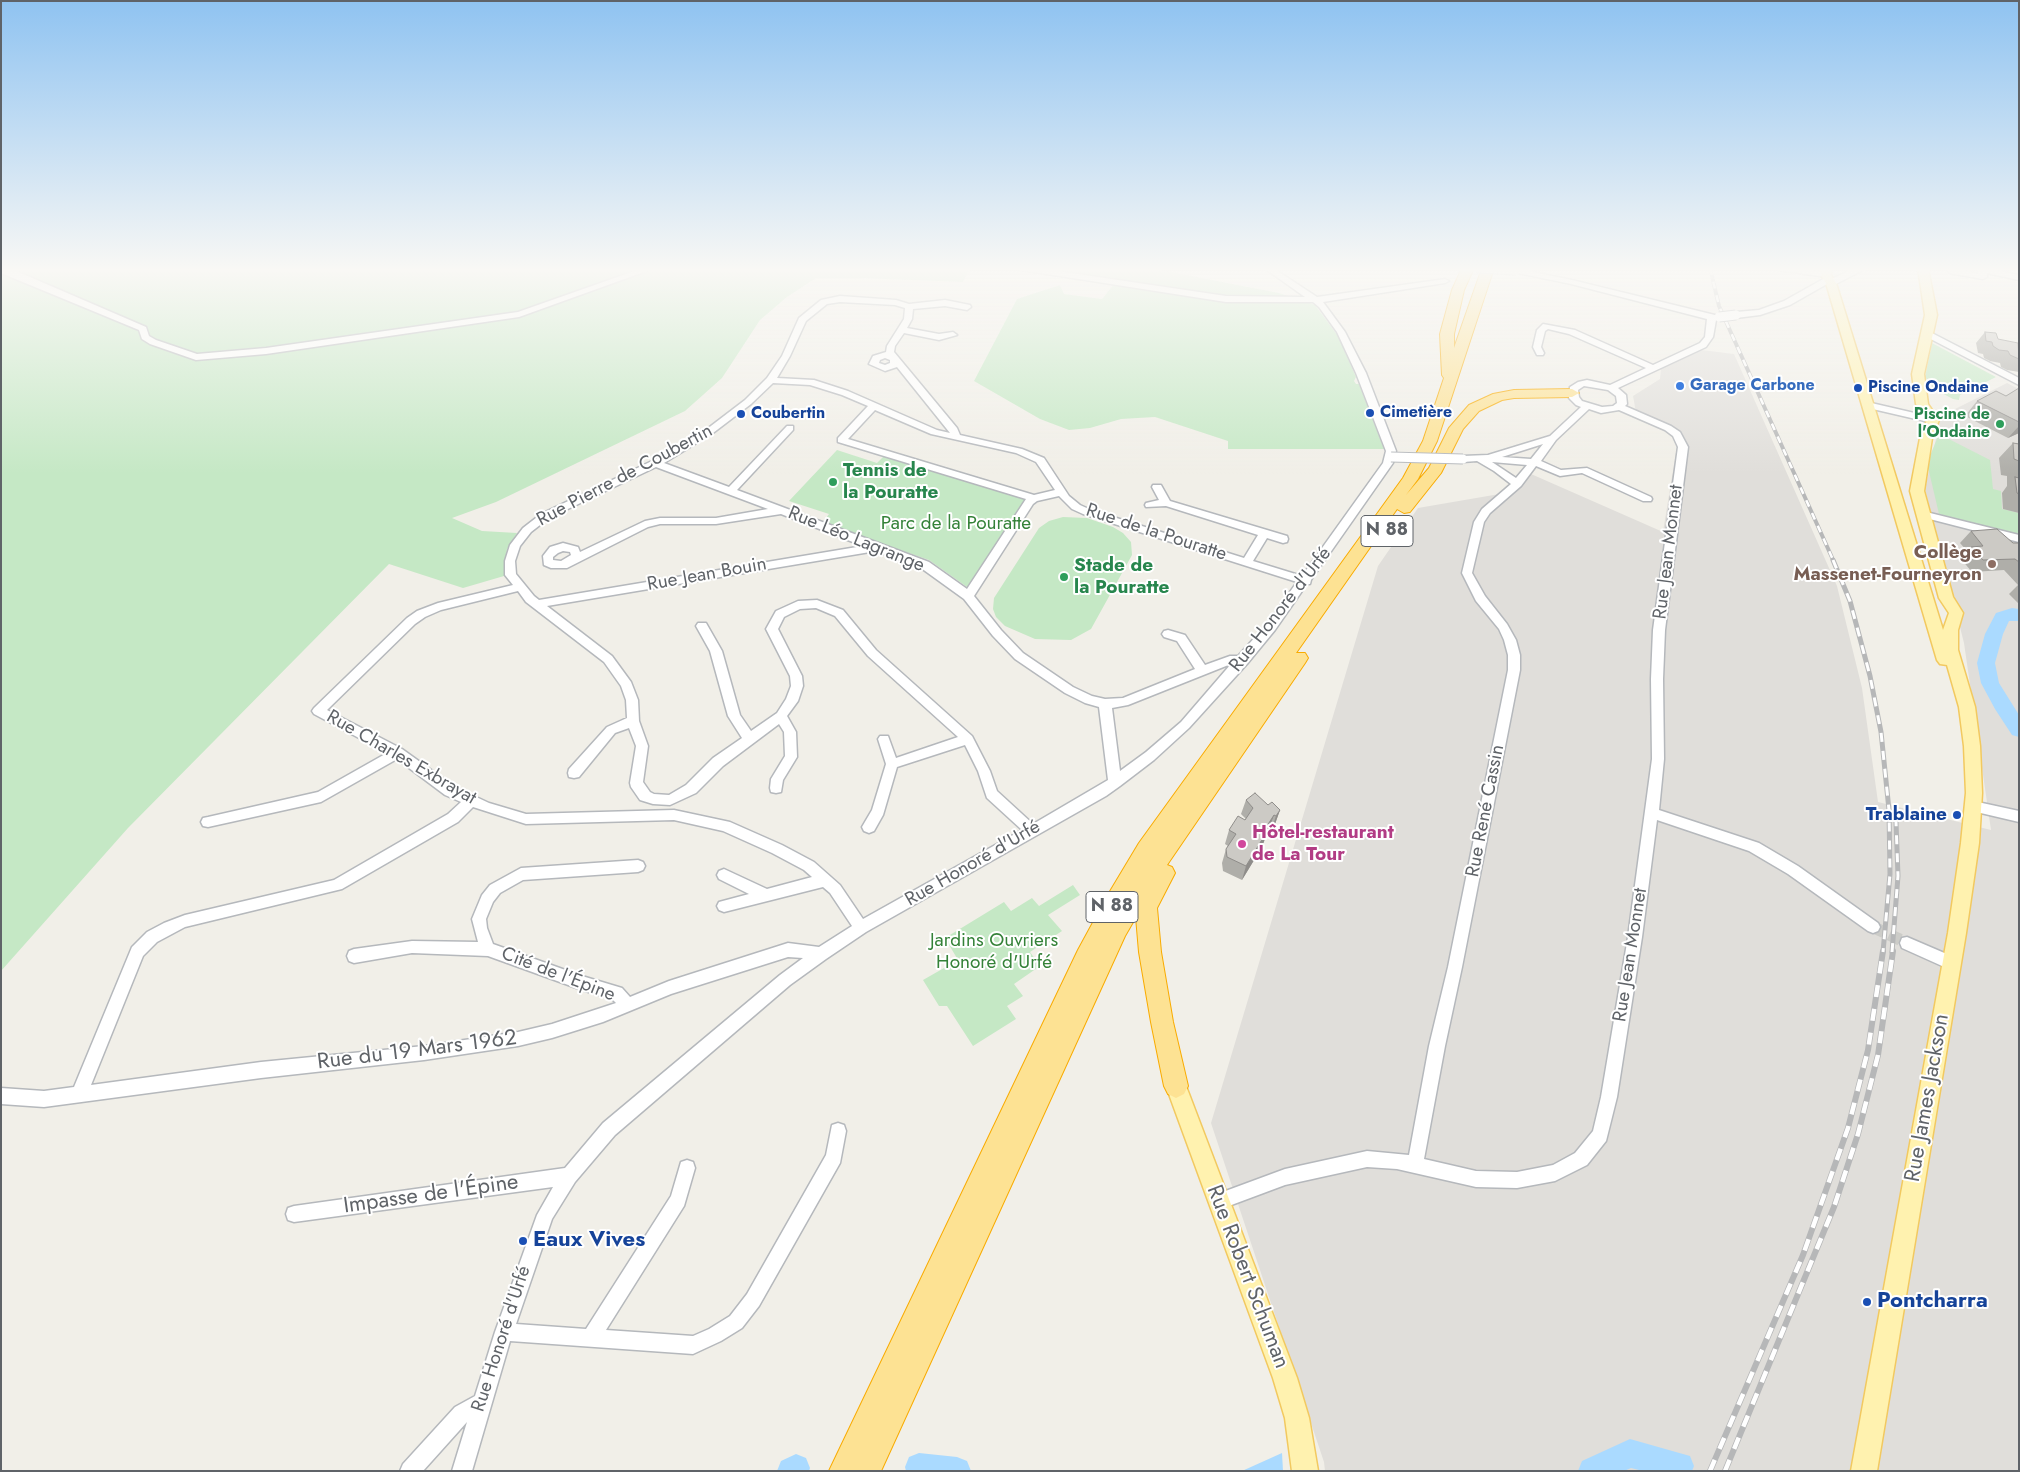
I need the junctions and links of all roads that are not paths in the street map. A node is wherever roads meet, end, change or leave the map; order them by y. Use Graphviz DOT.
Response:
graph roads {
  1 [pos="145,337"];
  2 [pos="364,337"];
  3 [pos="795,337"];
  4 [pos="897,337"];
  5 [pos="1342,337"];
  6 [pos="1447,337"];
  7 [pos="1465,337"];
  8 [pos="1476,337"];
  9 [pos="1539,337"];
  10 [pos="1583,337"];
  11 [pos="1709,337"];
  12 [pos="1846,337"];
  13 [pos="1927,337"];
  14 [pos="1933,337"];
  15 [pos="1540,353"];
  16 [pos="1653,368"];
  17 [pos="771,380"];
  18 [pos="2019,382"];
  19 [pos="1449,385"];
  20 [pos="1611,388"];
  21 [pos="1572,394"];
  22 [pos="874,405"];
  23 [pos="1867,405"];
  24 [pos="1586,406"];
  25 [pos="1619,407"];
  26 [pos="1933,420"];
  27 [pos="790,428"];
  28 [pos="955,436"];
  29 [pos="1548,440"];
  30 [pos="1391,457"];
  31 [pos="1481,458"];
  32 [pos="656,463"];
  33 [pos="1532,463"];
  34 [pos="1517,484"];
  35 [pos="1157,487"];
  36 [pos="730,492"];
  37 [pos="1061,492"];
  38 [pos="1034,498"];
  39 [pos="1647,500"];
  40 [pos="1166,502"];
  41 [pos="1150,505"];
  42 [pos="1404,508"];
  43 [pos="782,511"];
  44 [pos="1922,514"];
  45 [pos="1264,533"];
  46 [pos="1283,539"];
  47 [pos="2019,539"];
  48 [pos="876,547"];
  49 [pos="572,561"];
  50 [pos="1247,562"];
  51 [pos="1306,581"];
  52 [pos="519,587"];
  53 [pos="968,596"];
  54 [pos="537,604"];
  55 [pos="1929,609"];
  56 [pos="1955,616"];
  57 [pos="702,626"];
  58 [pos="1168,634"];
  59 [pos="1243,661"];
  60 [pos="1203,671"];
  61 [pos="1106,704"];
  62 [pos="781,716"];
  63 [pos="633,721"];
  64 [pos="1968,723"];
  65 [pos="749,738"];
  66 [pos="884,739"];
  67 [pos="968,740"];
  68 [pos="398,754"];
  69 [pos="892,764"];
  70 [pos="1223,767"];
  71 [pos="574,773"];
  72 [pos="1115,782"];
  73 [pos="776,788"];
  74 [pos="471,801"];
  75 [pos="1973,806"];
  76 [pos="1652,812"];
  77 [pos="2019,817"];
  78 [pos="208,822"];
  79 [pos="869,827"];
  80 [pos="1031,831"];
  81 [pos="638,866"];
  82 [pos="724,875"];
  83 [pos="826,880"];
  84 [pos="767,896"];
  85 [pos="724,906"];
  86 [pos="860,928"];
  87 [pos="1873,928"];
  88 [pos="1907,943"];
  89 [pos="488,949"];
  90 [pos="821,954"];
  91 [pos="354,956"];
  92 [pos="1951,963"];
  93 [pos="626,1004"];
  94 [pos="1176,1086"];
  95 [pos="79,1095"];
  96 [pos="1,1096"];
  97 [pos="838,1131"];
  98 [pos="1414,1165"];
  99 [pos="688,1168"];
  100 [pos="569,1176"];
  101 [pos="1218,1202"];
  102 [pos="294,1214"];
  103 [pos="504,1332"];
  104 [pos="591,1338"];
  105 [pos="481,1403"];
  106 [pos="410,1471"];
  107 [pos="462,1471"];
  108 [pos="843,1471"];
  109 [pos="866,1471"];
  110 [pos="1305,1471"];
  111 [pos="1864,1471"];
  1 -- 2 [label="street"];
  3 -- 17 [label="street, Rue Pierre de Coubertin"];
  4 -- 28 [label="street"];
  5 -- 30 [label="street"];
  6 -- 19 [label="highway"];
  7 -- 19 [label="highway, N 88"];
  8 -- 42 [label="highway, N 88"];
  9 -- 15 [label="street"];
  10 -- 16 [label="street"];
  11 -- 16 [label="street"];
  12 -- 23 [label="main road"];
  13 -- 26 [label="main road"];
  14 -- 18 [label="street"];
  16 -- 20 [label="street"];
  17 -- 22 [label="street, Rue de la Pouratte"];
  17 -- 32 [label="street, Rue Pierre de Coubertin"];
  19 -- 108 [label="highway, N 88"];
  20 -- 21 [label="street"];
  20 -- 25 [label="street"];
  21 -- 24 [label="street"];
  21 -- 42 [label="highway, N 88"];
  22 -- 28 [label="street, Rue de la Pouratte"];
  22 -- 38 [label="street"];
  23 -- 26 [label="street"];
  23 -- 55 [label="main road"];
  24 -- 25 [label="street"];
  24 -- 29 [label="street, Rue René Cassin"];
  25 -- 76 [label="street, Rue Jean Monnet"];
  26 -- 44 [label="main road"];
  27 -- 36 [label="street"];
  28 -- 37 [label="street, Rue de la Pouratte"];
  29 -- 31 [label="street"];
  29 -- 33 [label="street, Rue René Cassin"];
  30 -- 31 [label="street, bridge"];
  30 -- 51 [label="street, Rue Honoré d'Urfé"];
  31 -- 33 [label="street"];
  31 -- 34 [label="street"];
  32 -- 36 [label="street, Rue Léo Lagrange"];
  32 -- 52 [label="street, Rue Pierre de Coubertin"];
  33 -- 34 [label="street, Rue René Cassin"];
  33 -- 39 [label="street"];
  34 -- 98 [label="street, Rue René Cassin"];
  35 -- 40 [label="street"];
  36 -- 43 [label="street, Rue Léo Lagrange"];
  37 -- 38 [label="street"];
  37 -- 50 [label="street, Rue de la Pouratte"];
  38 -- 53 [label="street"];
  40 -- 41 [label="street"];
  40 -- 45 [label="street"];
  42 -- 70 [label="highway, N 88"];
  43 -- 48 [label="street, Rue Léo Lagrange"];
  43 -- 49 [label="street"];
  44 -- 47 [label="street"];
  44 -- 56 [label="main road"];
  45 -- 46 [label="street"];
  45 -- 50 [label="street"];
  48 -- 53 [label="street, Rue Léo Lagrange"];
  48 -- 54 [label="street, Rue Jean Bouin"];
  50 -- 51 [label="street, Rue de la Pouratte"];
  51 -- 59 [label="street, Rue Honoré d'Urfé"];
  52 -- 54 [label="street, Rue Pierre de Coubertin"];
  52 -- 68 [label="street, Rue Charles Exbrayat"];
  53 -- 61 [label="street, Rue Léo Lagrange"];
  54 -- 63 [label="street, Rue Pierre de Coubertin"];
  55 -- 56 [label="main road"];
  55 -- 64 [label="main road"];
  56 -- 64 [label="main road, Rue James Jackson"];
  57 -- 65 [label="street"];
  58 -- 60 [label="street"];
  59 -- 60 [label="street, Rue Léo Lagrange"];
  59 -- 72 [label="street, Rue Honoré d'Urfé"];
  60 -- 61 [label="street, Rue Léo Lagrange"];
  61 -- 72 [label="street"];
  62 -- 65 [label="street, Rue Pierre de Coubertin"];
  62 -- 67 [label="street, Rue Pierre de Coubertin"];
  62 -- 73 [label="street"];
  63 -- 65 [label="street, Rue Pierre de Coubertin"];
  63 -- 71 [label="street"];
  64 -- 75 [label="main road, Rue James Jackson"];
  66 -- 69 [label="street"];
  67 -- 69 [label="street"];
  67 -- 80 [label="street, Rue Pierre de Coubertin"];
  68 -- 74 [label="street, Rue Charles Exbrayat"];
  68 -- 78 [label="street"];
  69 -- 79 [label="street"];
  70 -- 94 [label="highway"];
  70 -- 109 [label="highway, N 88"];
  72 -- 80 [label="street, Rue Honoré d'Urfé"];
  74 -- 83 [label="street, Rue Charles Exbrayat"];
  74 -- 95 [label="street"];
  75 -- 77 [label="street"];
  75 -- 92 [label="main road, Rue James Jackson"];
  76 -- 87 [label="street"];
  76 -- 98 [label="street, Rue Jean Monnet"];
  80 -- 86 [label="street, Rue Honoré d'Urfé"];
  81 -- 89 [label="street, Cité de l'Épine"];
  82 -- 84 [label="street"];
  83 -- 84 [label="street"];
  83 -- 86 [label="street, Rue Charles Exbrayat"];
  84 -- 85 [label="street"];
  86 -- 90 [label="street, Rue Honoré d'Urfé"];
  88 -- 92 [label="street"];
  89 -- 91 [label="street, Cité de l'Épine"];
  89 -- 93 [label="street, Cité de l'Épine"];
  90 -- 93 [label="street, Rue du 19 Mars 1962"];
  90 -- 100 [label="street, Rue Honoré d'Urfé"];
  92 -- 111 [label="main road, Rue James Jackson"];
  93 -- 95 [label="street, Rue du 19 Mars 1962"];
  94 -- 101 [label="main road, Rue Robert Schuman"];
  95 -- 96 [label="street, Rue du 19 Mars 1962"];
  97 -- 104 [label="street"];
  98 -- 101 [label="street, Rue Jean Monnet"];
  99 -- 104 [label="street"];
  100 -- 102 [label="street, Impasse de l'Épine"];
  100 -- 103 [label="street, Rue Honoré d'Urfé"];
  101 -- 110 [label="main road, Rue Robert Schuman"];
  103 -- 104 [label="street"];
  103 -- 105 [label="street, Rue Honoré d'Urfé"];
  105 -- 106 [label="street"];
  105 -- 107 [label="street, Rue Honoré d'Urfé"];
}
